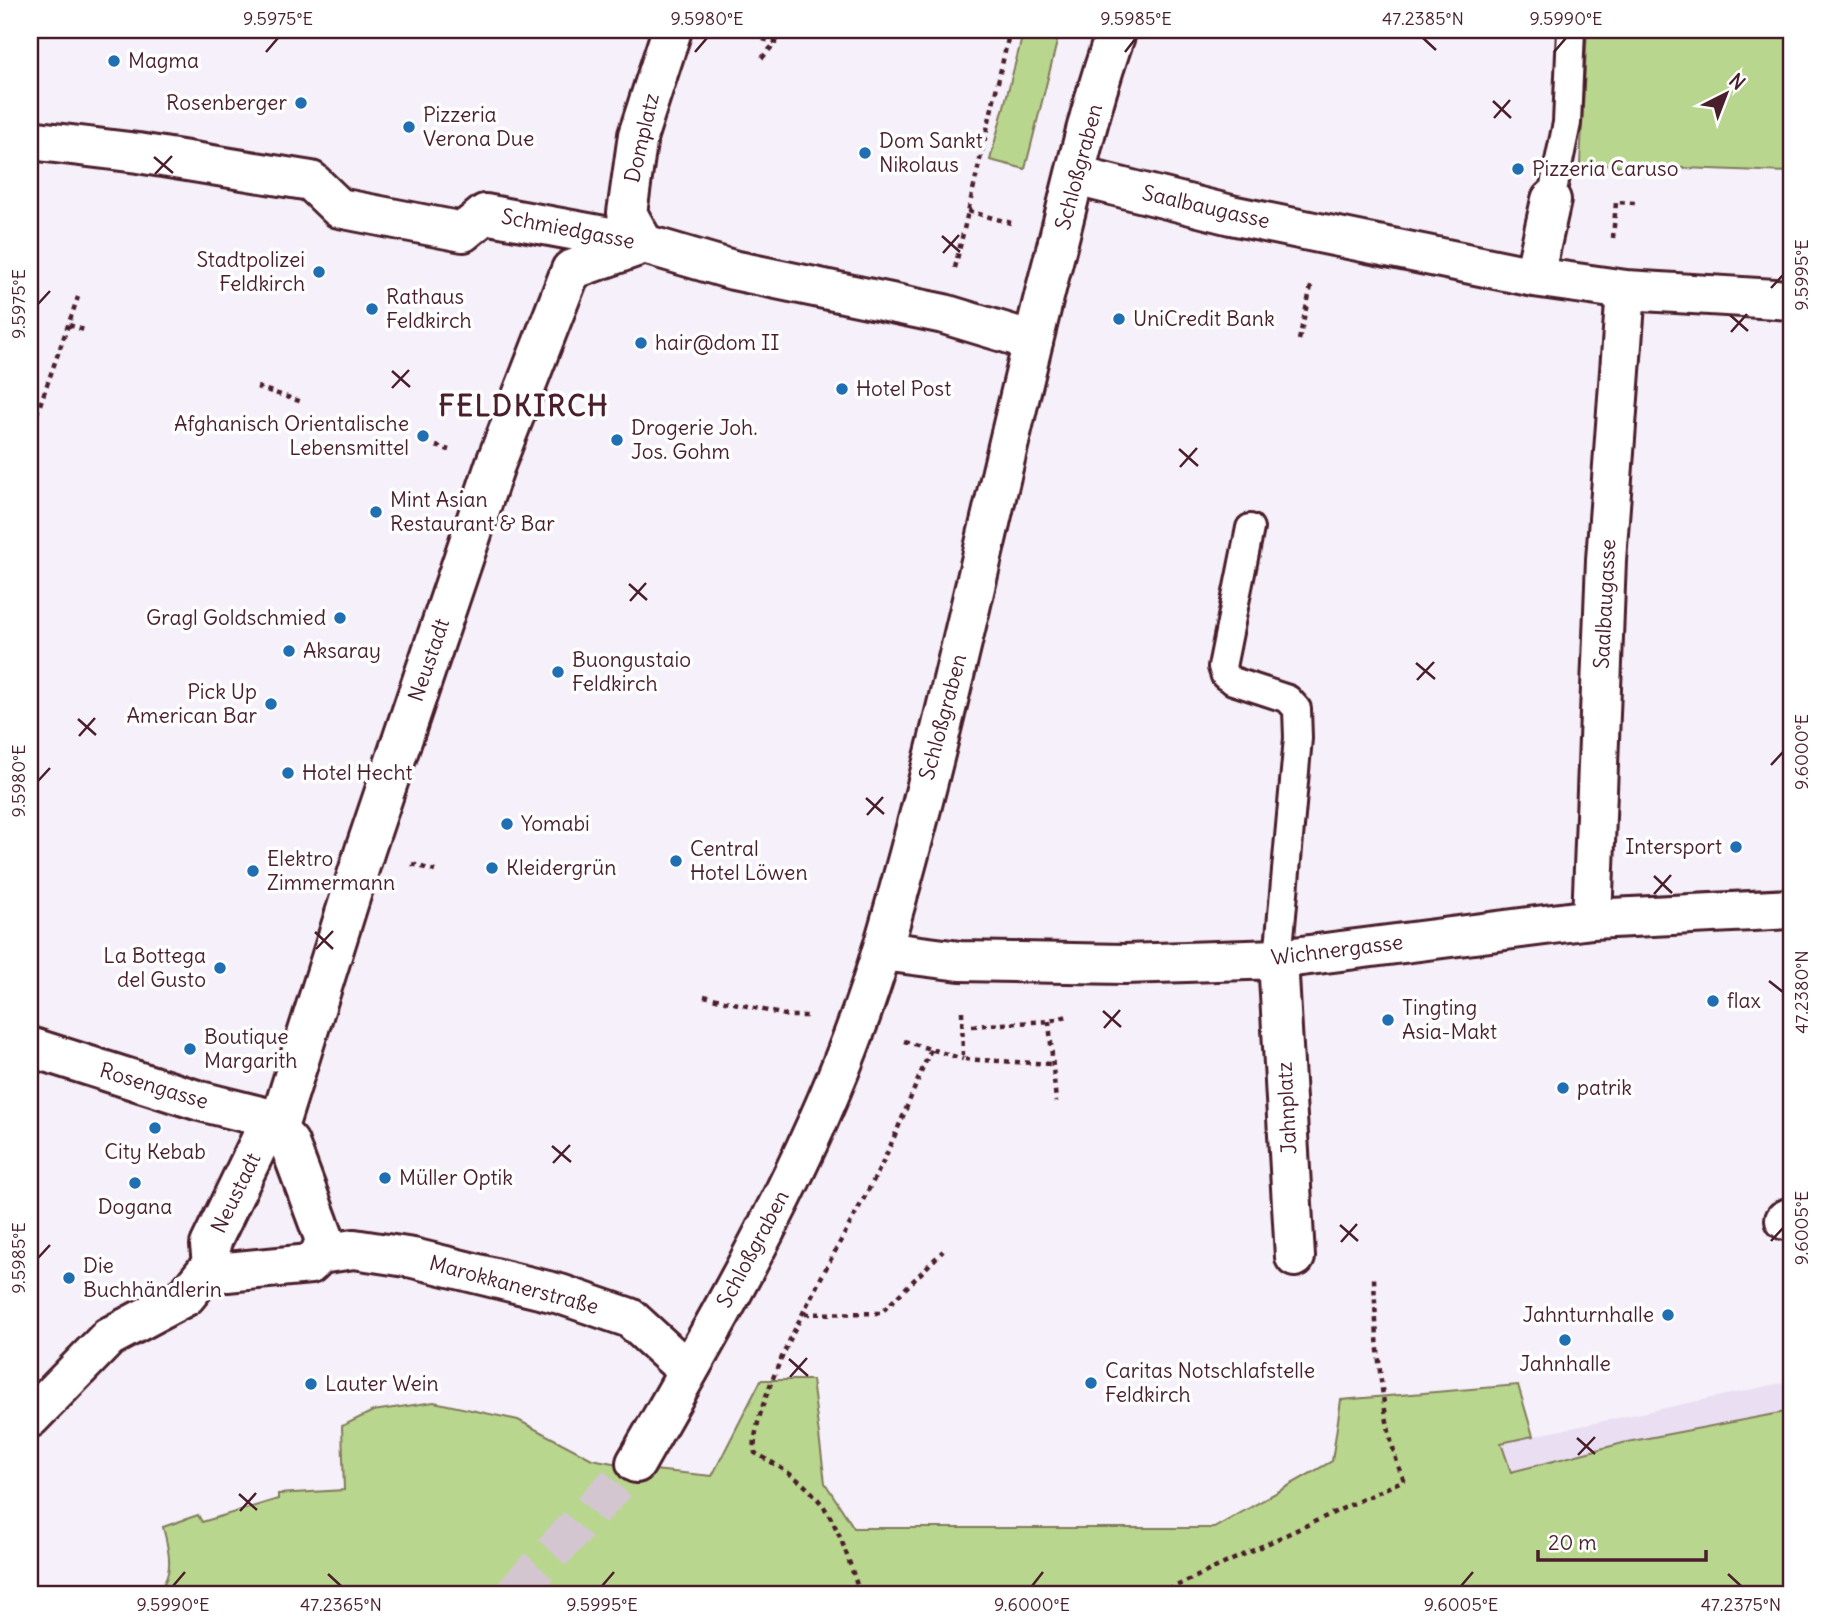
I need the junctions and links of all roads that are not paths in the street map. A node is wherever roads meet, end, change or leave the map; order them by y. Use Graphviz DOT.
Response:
graph roads {
  1 [pos="672,30"];
  2 [pos="1571,30"];
  3 [pos="1116,31"];
  4 [pos="30,140"];
  5 [pos="1076,176"];
  6 [pos="1551,200"];
  7 [pos="644,244"];
  8 [pos="1534,277"];
  9 [pos="1626,290"];
  10 [pos="1791,300"];
  11 [pos="1033,341"];
  12 [pos="1250,528"];
  13 [pos="1791,909"];
  14 [pos="1592,919"];
  15 [pos="882,951"];
  16 [pos="1278,959"];
  17 [pos="30,1047"];
  18 [pos="278,1125"];
  19 [pos="320,1254"];
  20 [pos="1295,1257"];
  21 [pos="212,1264"];
  22 [pos="688,1371"];
  23 [pos="30,1418"];
  24 [pos="635,1463"];
  1 -- 7 [label="street, Domplatz"];
  2 -- 6 [label="lane"];
  3 -- 5 [label="street, Schloßgraben"];
  4 -- 7 [label="street, Schmiedgasse"];
  5 -- 8 [label="street, Saalbaugasse"];
  5 -- 11 [label="street, Schloßgraben"];
  6 -- 8 [label="street"];
  7 -- 11 [label="street, Schmiedgasse"];
  7 -- 18 [label="street, Neustadt"];
  8 -- 9 [label="street, Saalbaugasse"];
  9 -- 10 [label="street, Saalbaugasse"];
  9 -- 14 [label="street, Saalbaugasse"];
  11 -- 15 [label="street, Schloßgraben"];
  12 -- 16 [label="lane"];
  13 -- 14 [label="street, Wichnergasse"];
  14 -- 16 [label="street, Wichnergasse"];
  15 -- 16 [label="street, Wichnergasse"];
  15 -- 22 [label="street, Schloßgraben"];
  16 -- 20 [label="street, Jahnplatz"];
  17 -- 18 [label="street, Rosengasse"];
  18 -- 19 [label="street, Neustadt"];
  18 -- 21 [label="street, Neustadt"];
  19 -- 21 [label="street"];
  19 -- 22 [label="street, Marokkanerstraße"];
  21 -- 23 [label="street, Neustadt"];
  22 -- 24 [label="street, Schloßgraben"];
}
